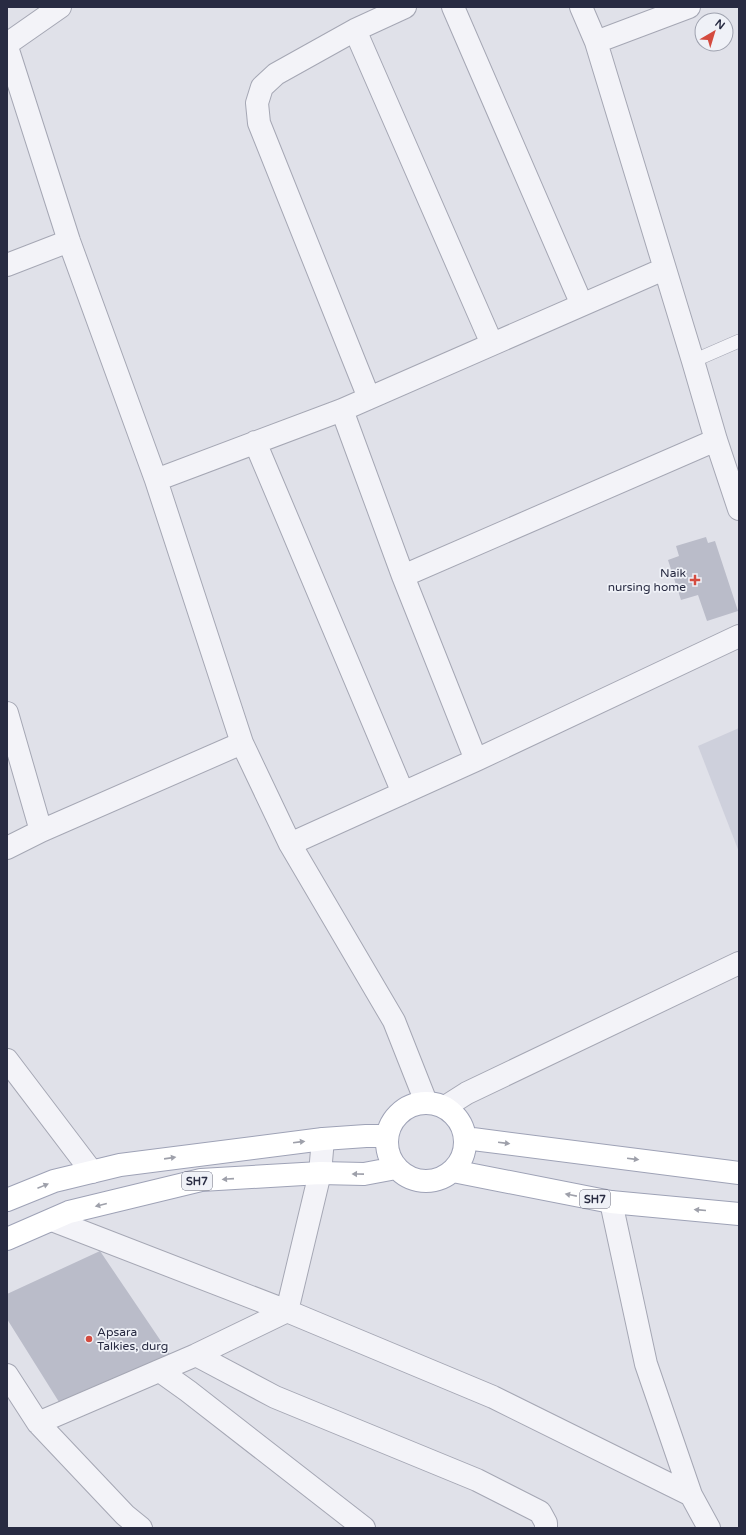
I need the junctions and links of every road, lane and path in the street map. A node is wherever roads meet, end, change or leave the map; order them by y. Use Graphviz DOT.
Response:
graph roads {
  1 [pos="60,7"];
  2 [pos="405,7"];
  3 [pos="453,7"];
  4 [pos="581,7"];
  5 [pos="689,7"];
  6 [pos="356,30"];
  7 [pos="596,42"];
  8 [pos="7,44"];
  9 [pos="7,47"];
  10 [pos="69,241"];
  11 [pos="7,265"];
  12 [pos="664,269"];
  13 [pos="582,305"];
  14 [pos="739,341"];
  15 [pos="492,344"];
  16 [pos="693,361"];
  17 [pos="369,398"];
  18 [pos="342,410"];
  19 [pos="716,440"];
  20 [pos="255,442"];
  21 [pos="156,480"];
  22 [pos="739,509"];
  23 [pos="403,576"];
  24 [pos="739,636"];
  25 [pos="7,713"];
  26 [pos="242,743"];
  27 [pos="476,760"];
  28 [pos="403,793"];
  29 [pos="41,831"];
  30 [pos="290,844"];
  31 [pos="7,848"];
  32 [pos="739,963"];
  33 [pos="7,1060"];
  34 [pos="436,1104"];
  35 [pos="386,1136"];
  36 [pos="465,1138"];
  37 [pos="323,1139"];
  38 [pos="396,1168"];
  39 [pos="453,1171"];
  40 [pos="92,1172"];
  41 [pos="320,1173"];
  42 [pos="739,1173"];
  43 [pos="7,1200"];
  44 [pos="611,1202"];
  45 [pos="739,1214"];
  46 [pos="52,1220"];
  47 [pos="7,1239"];
  48 [pos="287,1311"];
  49 [pos="196,1356"];
  50 [pos="160,1371"];
  51 [pos="7,1375"];
  52 [pos="38,1423"];
  53 [pos="691,1495"];
  54 [pos="126,1524"];
  55 [pos="364,1528"];
  56 [pos="546,1528"];
  57 [pos="709,1528"];
  1 -- 8 [label="street"];
  2 -- 6 [label="street"];
  3 -- 13 [label="street"];
  4 -- 7 [label="street"];
  5 -- 7 [label="street"];
  6 -- 15 [label="street"];
  6 -- 17 [label="street"];
  7 -- 12 [label="street"];
  9 -- 10 [label="street"];
  10 -- 11 [label="street"];
  10 -- 21 [label="street"];
  12 -- 13 [label="street"];
  12 -- 16 [label="street"];
  13 -- 15 [label="street"];
  14 -- 16 [label="lane"];
  15 -- 17 [label="street"];
  16 -- 19 [label="street"];
  17 -- 18 [label="street"];
  18 -- 20 [label="street"];
  18 -- 23 [label="street"];
  19 -- 22 [label="street"];
  19 -- 23 [label="street"];
  20 -- 21 [label="street"];
  20 -- 28 [label="street"];
  21 -- 26 [label="street"];
  23 -- 27 [label="street"];
  24 -- 27 [label="street"];
  25 -- 29 [label="street"];
  26 -- 29 [label="street"];
  26 -- 30 [label="street"];
  27 -- 28 [label="street"];
  28 -- 30 [label="street"];
  29 -- 31 [label="street"];
  30 -- 34 [label="street"];
  32 -- 34 [label="street"];
  33 -- 40 [label="street"];
  34 -- 35 [label="main road"];
  34 -- 36 [label="main road"];
  35 -- 37 [label="main road, SH7"];
  35 -- 38 [label="main road"];
  36 -- 39 [label="main road"];
  36 -- 42 [label="main road, one-way"];
  40 -- 37 [label="main road, SH7, one-way"];
  37 -- 41 [label="street"];
  38 -- 39 [label="main road"];
  38 -- 41 [label="main road, SH7, one-way"];
  44 -- 39 [label="main road, SH7, one-way"];
  43 -- 40 [label="main road, SH7, one-way"];
  41 -- 46 [label="main road, SH7, one-way"];
  41 -- 48 [label="street"];
  45 -- 44 [label="main road, SH7, one-way"];
  44 -- 53 [label="street"];
  46 -- 47 [label="main road, SH7"];
  46 -- 48 [label="street"];
  48 -- 49 [label="street"];
  48 -- 53 [label="street"];
  49 -- 50 [label="street"];
  49 -- 56 [label="street"];
  50 -- 52 [label="street"];
  50 -- 55 [label="street"];
  51 -- 52 [label="street"];
  52 -- 54 [label="street"];
  53 -- 57 [label="street"];
}
